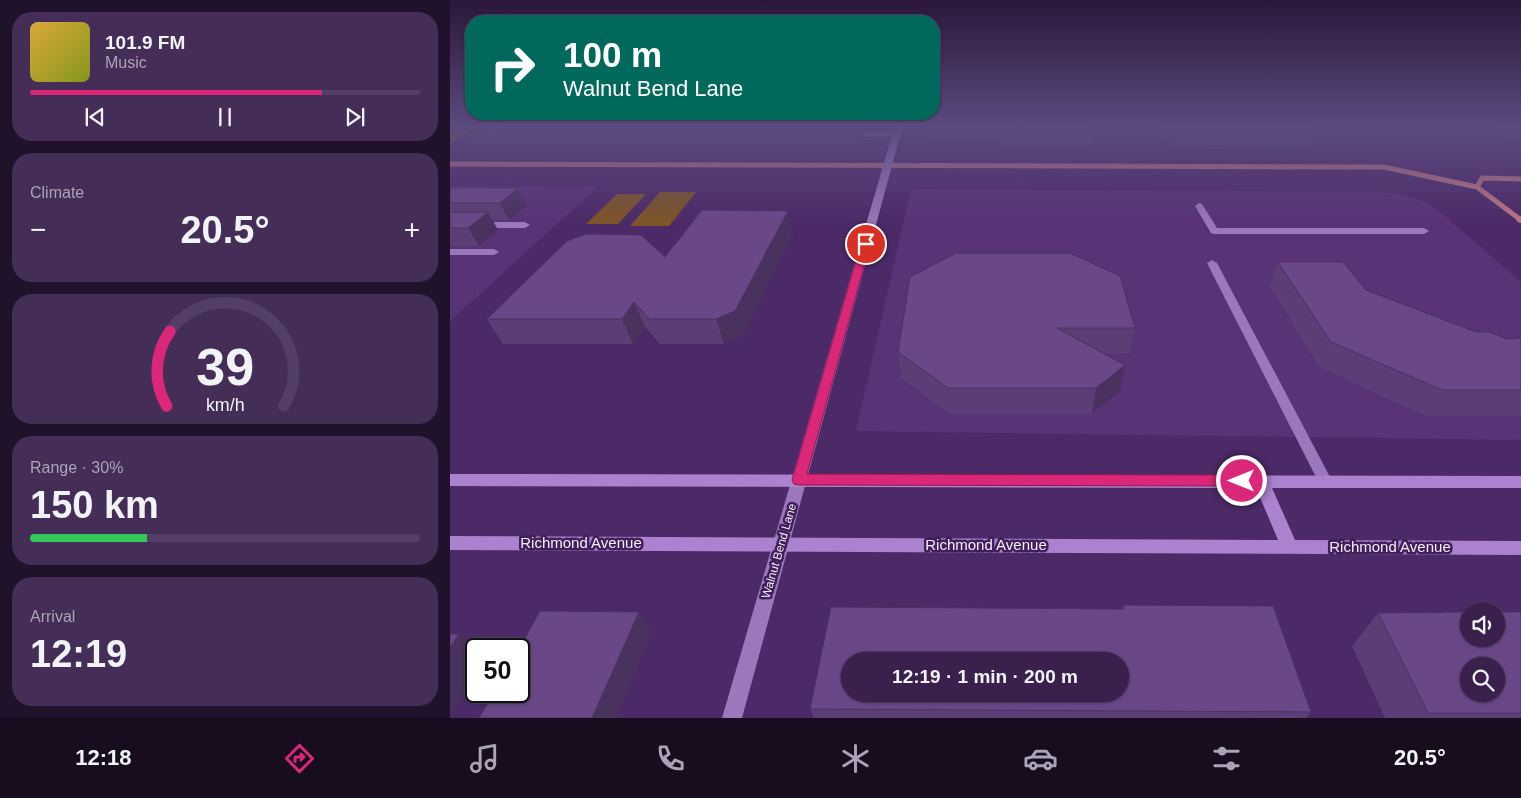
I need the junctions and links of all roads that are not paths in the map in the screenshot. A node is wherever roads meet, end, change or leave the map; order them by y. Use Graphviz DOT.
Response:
graph roads {
  1 [pos="889,159"];
  2 [pos="1199,206"];
  3 [pos="450,225"];
  4 [pos="524,225"];
  5 [pos="1424,231"];
  6 [pos="450,252"];
  7 [pos="494,252"];
  8 [pos="1212,263"];
  9 [pos="450,480"];
  10 [pos="799,480"];
  11 [pos="1261,481"];
  12 [pos="1325,481"];
  13 [pos="1521,482"];
  14 [pos="450,542"];
  15 [pos="781,544"];
  16 [pos="1289,546"];
  17 [pos="1521,548"];
  18 [pos="732,718"];
  1 -- 10 [label="street, Walnut Bend Lane"];
  2 -- 5 [label="street"];
  3 -- 4 [label="street"];
  6 -- 7 [label="street"];
  8 -- 12 [label="street"];
  9 -- 10 [label="main road"];
  10 -- 11 [label="main road"];
  10 -- 15 [label="street, Walnut Bend Lane"];
  11 -- 12 [label="main road"];
  11 -- 16 [label="main road"];
  12 -- 13 [label="main road"];
  14 -- 15 [label="main road, Richmond Avenue"];
  15 -- 16 [label="main road, Richmond Avenue"];
  15 -- 18 [label="street, Walnut Bend Lane"];
  16 -- 17 [label="main road, Richmond Avenue"];
}
